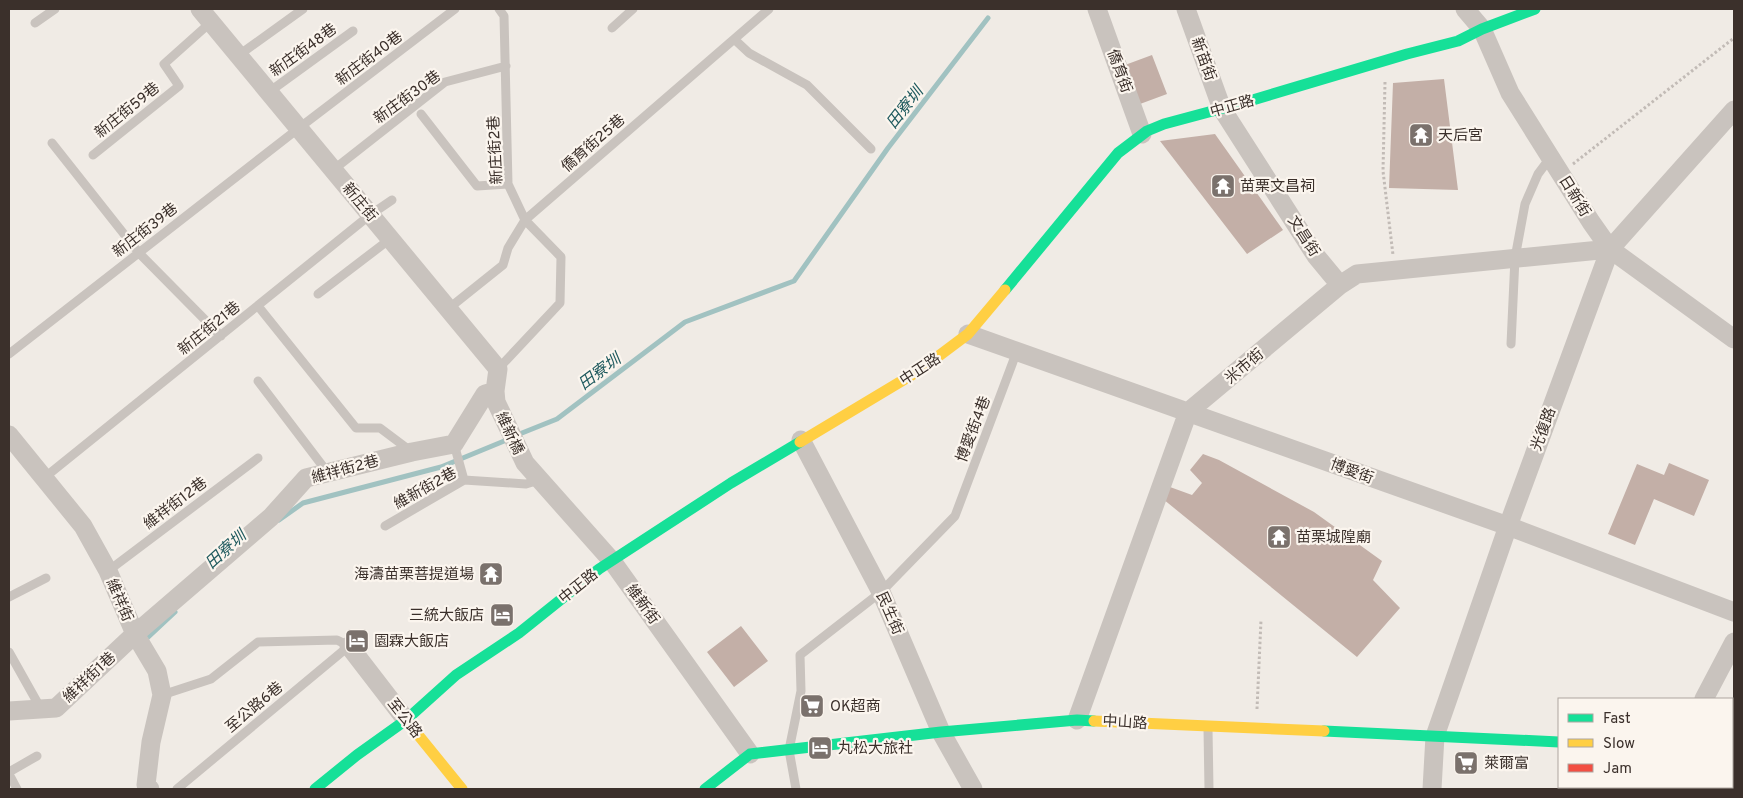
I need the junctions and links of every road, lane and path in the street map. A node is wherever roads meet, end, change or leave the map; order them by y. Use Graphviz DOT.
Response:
graph roads {
  1 [pos="56,9"];
  2 [pos="303,9"];
  3 [pos="455,9"];
  4 [pos="499,9"];
  5 [pos="633,9"];
  6 [pos="769,9"];
  7 [pos="1097,9"];
  8 [pos="1186,9"];
  9 [pos="1465,9"];
  10 [pos="1535,9"];
  11 [pos="205,15"];
  12 [pos="35,23"];
  13 [pos="612,28"];
  14 [pos="1482,29"];
  15 [pos="353,31"];
  16 [pos="1734,38"];
  17 [pos="734,39"];
  18 [pos="239,55"];
  19 [pos="1384,61"];
  20 [pos="506,66"];
  21 [pos="269,92"];
  22 [pos="1222,108"];
  23 [pos="1734,110"];
  24 [pos="421,114"];
  25 [pos="299,128"];
  26 [pos="1142,134"];
  27 [pos="52,144"];
  28 [pos="871,149"];
  29 [pos="93,155"];
  30 [pos="1551,157"];
  31 [pos="333,170"];
  32 [pos="1561,173"];
  33 [pos="508,184"];
  34 [pos="392,200"];
  35 [pos="370,215"];
  36 [pos="525,220"];
  37 [pos="390,239"];
  38 [pos="1610,249"];
  39 [pos="139,253"];
  40 [pos="1515,258"];
  41 [pos="1395,271"];
  42 [pos="1340,285"];
  43 [pos="318,294"];
  44 [pos="258,306"];
  45 [pos="448,309"];
  46 [pos="968,334"];
  47 [pos="221,336"];
  48 [pos="1734,339"];
  49 [pos="1511,344"];
  50 [pos="1017,351"];
  51 [pos="9,354"];
  52 [pos="498,370"];
  53 [pos="258,382"];
  54 [pos="495,397"];
  55 [pos="1188,412"];
  56 [pos="9,436"];
  57 [pos="801,440"];
  58 [pos="454,444"];
  59 [pos="412,452"];
  60 [pos="258,458"];
  61 [pos="525,463"];
  62 [pos="328,473"];
  63 [pos="44,478"];
  64 [pos="464,480"];
  65 [pos="539,480"];
  66 [pos="385,526"];
  67 [pos="1508,526"];
  68 [pos="612,560"];
  69 [pos="108,571"];
  70 [pos="46,578"];
  71 [pos="881,592"];
  72 [pos="9,597"];
  73 [pos="1734,612"];
  74 [pos="1261,620"];
  75 [pos="134,634"];
  76 [pos="1734,642"];
  77 [pos="349,646"];
  78 [pos="9,652"];
  79 [pos="162,695"];
  80 [pos="1705,698"];
  81 [pos="41,709"];
  82 [pos="9,711"];
  83 [pos="406,720"];
  84 [pos="1077,720"];
  85 [pos="1208,726"];
  86 [pos="1256,727"];
  87 [pos="941,732"];
  88 [pos="1435,736"];
  89 [pos="1558,742"];
  90 [pos="790,750"];
  91 [pos="750,754"];
  92 [pos="37,756"];
  93 [pos="9,773"];
  94 [pos="17,789"];
  95 [pos="150,789"];
  96 [pos="177,789"];
  97 [pos="315,789"];
  98 [pos="462,789"];
  99 [pos="705,789"];
  100 [pos="796,789"];
  101 [pos="973,789"];
  102 [pos="1209,789"];
  103 [pos="1432,789"];
  1 -- 12 [label="lane"];
  2 -- 18 [label="lane"];
  3 -- 25 [label="lane, 新庄街40巷"];
  4 -- 20 [label="lane, 新庄街2巷"];
  5 -- 13 [label="lane"];
  6 -- 17 [label="lane, 僑育街25巷"];
  7 -- 26 [label="street, 僑育街"];
  8 -- 22 [label="street, 新苗街"];
  9 -- 14 [label="street, 日新街"];
  10 -- 14 [label="street, 中正路"];
  11 -- 18 [label="street, 新庄街"];
  11 -- 29 [label="lane, 新庄街59巷"];
  14 -- 19 [label="street, 中正路"];
  14 -- 30 [label="street, 日新街"];
  15 -- 21 [label="lane, 新庄街48巷"];
  16 -- 32 [label="path"];
  17 -- 28 [label="lane"];
  17 -- 36 [label="lane, 僑育街25巷"];
  18 -- 21 [label="street, 新庄街"];
  19 -- 22 [label="street, 中正路"];
  19 -- 41 [label="path"];
  20 -- 31 [label="lane, 新庄街30巷"];
  20 -- 33 [label="lane, 新庄街2巷"];
  21 -- 25 [label="street, 新庄街"];
  22 -- 26 [label="street, 中正路"];
  22 -- 42 [label="street, 文昌街"];
  23 -- 38 [label="street, 光復路"];
  24 -- 33 [label="lane"];
  25 -- 31 [label="street, 新庄街"];
  25 -- 39 [label="lane, 新庄街39巷"];
  26 -- 46 [label="street, 中正路"];
  27 -- 39 [label="lane"];
  30 -- 32 [label="street, 日新街"];
  30 -- 40 [label="lane"];
  31 -- 35 [label="street, 新庄街"];
  32 -- 38 [label="street, 日新街"];
  33 -- 36 [label="lane, 新庄街2巷"];
  34 -- 35 [label="lane, 新庄街21巷"];
  35 -- 37 [label="street, 新庄街"];
  35 -- 44 [label="lane, 新庄街21巷"];
  36 -- 45 [label="lane, 僑育街25巷"];
  36 -- 52 [label="lane, 新庄街2巷"];
  37 -- 43 [label="lane"];
  37 -- 45 [label="street, 新庄街"];
  38 -- 40 [label="street, 米市街"];
  38 -- 48 [label="street, 日新街"];
  38 -- 67 [label="street, 光復路"];
  39 -- 47 [label="lane"];
  39 -- 51 [label="lane, 新庄街39巷"];
  40 -- 41 [label="street, 米市街"];
  40 -- 49 [label="lane"];
  41 -- 42 [label="street, 米市街"];
  42 -- 55 [label="street, 米市街"];
  44 -- 47 [label="lane, 新庄街21巷"];
  44 -- 59 [label="lane"];
  45 -- 52 [label="street, 新庄街"];
  46 -- 50 [label="street, 博愛街"];
  46 -- 57 [label="street, 中正路"];
  47 -- 63 [label="lane, 新庄街21巷"];
  50 -- 55 [label="street, 博愛街"];
  50 -- 71 [label="lane, 博愛街4巷"];
  52 -- 54 [label="street"];
  53 -- 62 [label="lane"];
  54 -- 58 [label="street"];
  54 -- 61 [label="street, 維新橋"];
  55 -- 67 [label="street, 博愛街"];
  55 -- 84 [label="street"];
  56 -- 63 [label="street, 維祥街"];
  57 -- 68 [label="street, 中正路"];
  57 -- 71 [label="street, 民生街"];
  58 -- 59 [label="street, 維祥街2巷"];
  58 -- 64 [label="lane"];
  59 -- 62 [label="street, 維祥街2巷"];
  60 -- 69 [label="lane, 維祥街12巷"];
  61 -- 65 [label="street, 維新街"];
  62 -- 75 [label="street, 維祥街2巷"];
  63 -- 69 [label="street, 維祥街"];
  64 -- 65 [label="lane, 維新街2巷"];
  64 -- 66 [label="lane, 維新街2巷"];
  65 -- 68 [label="street, 維新街"];
  67 -- 73 [label="street, 博愛街"];
  67 -- 88 [label="street, 光復路"];
  68 -- 83 [label="street, 中正路"];
  68 -- 91 [label="street, 維新街"];
  69 -- 75 [label="street, 維祥街"];
  70 -- 72 [label="lane"];
  71 -- 87 [label="street, 民生街"];
  71 -- 90 [label="lane"];
  74 -- 86 [label="path"];
  75 -- 79 [label="street, 維祥街"];
  75 -- 81 [label="street, 維祥街1巷"];
  76 -- 80 [label="street"];
  77 -- 79 [label="lane"];
  77 -- 83 [label="street, 至公路"];
  77 -- 96 [label="lane, 至公路6巷"];
  78 -- 81 [label="lane"];
  79 -- 95 [label="street, 維祥街"];
  81 -- 82 [label="street, 維祥街1巷"];
  83 -- 97 [label="street, 中正路"];
  83 -- 98 [label="street, 至公路"];
  84 -- 85 [label="street, 中山路"];
  84 -- 87 [label="street, 中山路"];
  85 -- 86 [label="street, 中山路"];
  85 -- 102 [label="lane"];
  86 -- 88 [label="street, 中山路"];
  87 -- 90 [label="street, 中山路"];
  87 -- 101 [label="street, 民生街"];
  88 -- 89 [label="street, 中山路"];
  88 -- 103 [label="street, 光復路"];
  90 -- 91 [label="street, 中山路"];
  90 -- 100 [label="lane"];
  91 -- 99 [label="street"];
  92 -- 93 [label="lane"];
  93 -- 94 [label="lane"];
}
